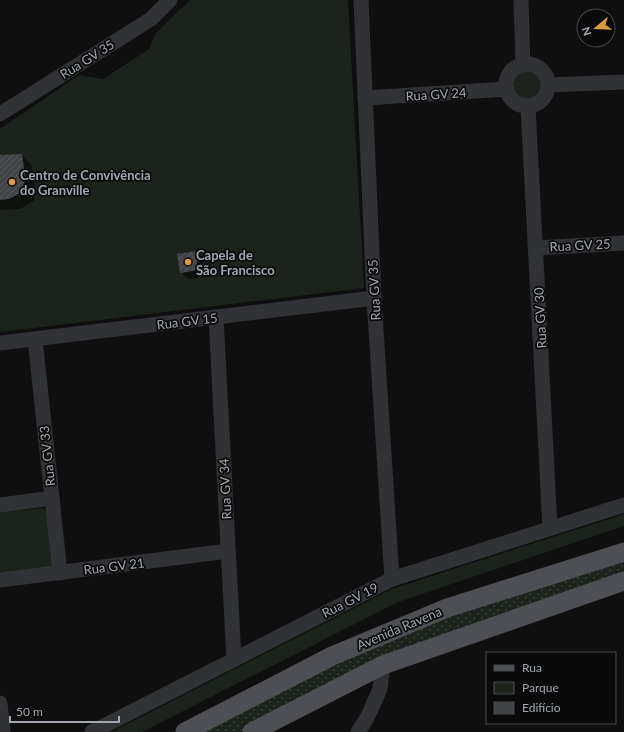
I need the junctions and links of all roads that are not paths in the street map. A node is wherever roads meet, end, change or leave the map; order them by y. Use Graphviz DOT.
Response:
graph roads {
  1 [pos="170,0"];
  2 [pos="361,0"];
  3 [pos="521,0"];
  4 [pos="523,65"];
  5 [pos="624,82"];
  6 [pos="548,85"];
  7 [pos="507,89"];
  8 [pos="365,98"];
  9 [pos="528,107"];
  10 [pos="0,114"];
  11 [pos="624,243"];
  12 [pos="536,248"];
  13 [pos="374,298"];
  14 [pos="216,317"];
  15 [pos="35,339"];
  16 [pos="0,343"];
  17 [pos="52,498"];
  18 [pos="0,505"];
  19 [pos="624,505"];
  20 [pos="550,528"];
  21 [pos="228,551"];
  22 [pos="624,552"];
  23 [pos="60,573"];
  24 [pos="392,579"];
  25 [pos="0,580"];
  26 [pos="624,581"];
  27 [pos="234,660"];
  28 [pos="383,665"];
  29 [pos="0,702"];
  30 [pos="3,732"];
  31 [pos="92,732"];
  32 [pos="185,732"];
  33 [pos="252,732"];
  34 [pos="358,732"];
  1 -- 10 [label="street, Rua GV 35"];
  2 -- 8 [label="street, Rua GV 35"];
  3 -- 4 [label="street"];
  4 -- 6 [label="street"];
  4 -- 7 [label="street"];
  5 -- 6 [label="street"];
  6 -- 9 [label="street"];
  7 -- 8 [label="street, Rua GV 24"];
  7 -- 9 [label="street"];
  8 -- 13 [label="street, Rua GV 35"];
  9 -- 12 [label="street, Rua GV 30"];
  11 -- 12 [label="street, Rua GV 25"];
  12 -- 20 [label="street, Rua GV 30"];
  13 -- 14 [label="street, Rua GV 15"];
  13 -- 24 [label="street, Rua GV 35"];
  14 -- 15 [label="street, Rua GV 15"];
  14 -- 21 [label="street, Rua GV 34"];
  15 -- 16 [label="street, Rua GV 15"];
  15 -- 17 [label="street, Rua GV 33"];
  17 -- 18 [label="street"];
  17 -- 23 [label="street, Rua GV 33"];
  19 -- 20 [label="street, Rua GV 19"];
  20 -- 24 [label="street, Rua GV 19"];
  21 -- 23 [label="street, Rua GV 21"];
  21 -- 27 [label="street, Rua GV 34"];
  22 -- 32 [label="main road, Avenida Ravena"];
  23 -- 25 [label="street, Rua GV 21"];
  24 -- 27 [label="street, Rua GV 19"];
  26 -- 28 [label="main road"];
  27 -- 31 [label="street, Rua GV 19"];
  28 -- 33 [label="main road"];
  28 -- 34 [label="street"];
  29 -- 30 [label="street"];
}
